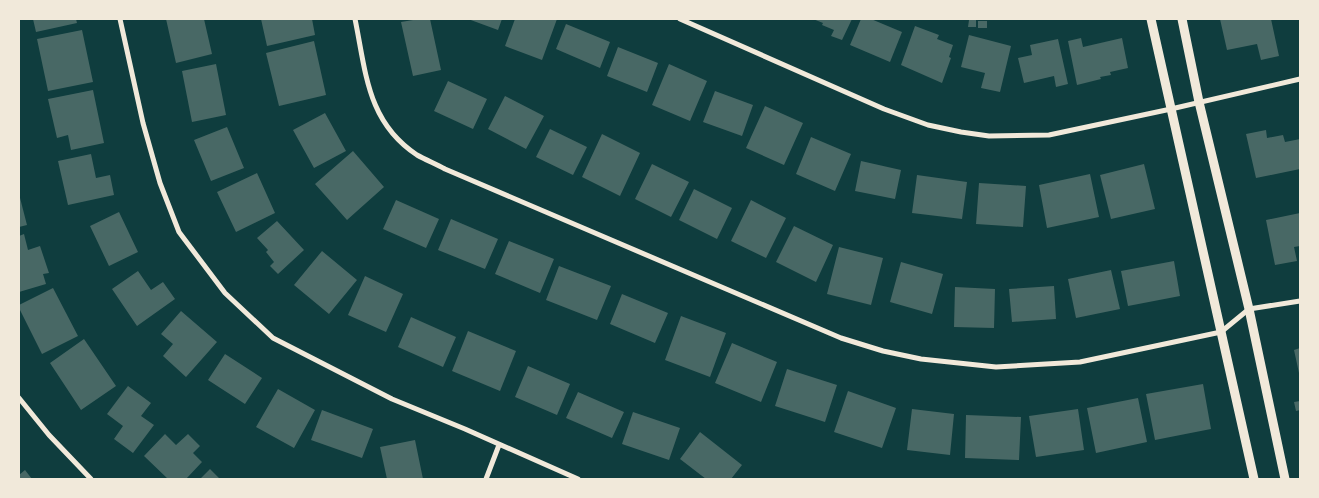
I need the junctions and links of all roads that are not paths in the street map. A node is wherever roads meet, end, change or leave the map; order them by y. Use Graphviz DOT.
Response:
graph roads {
  1 [pos="120,19"];
  2 [pos="355,19"];
  3 [pos="680,19"];
  4 [pos="1151,19"];
  5 [pos="1182,19"];
  6 [pos="1300,79"];
  7 [pos="1199,102"];
  8 [pos="1171,109"];
  9 [pos="1300,301"];
  10 [pos="1249,309"];
  11 [pos="1221,332"];
  12 [pos="19,398"];
  13 [pos="499,445"];
  14 [pos="91,479"];
  15 [pos="486,479"];
  16 [pos="578,479"];
  17 [pos="1254,479"];
  18 [pos="1285,479"];
  1 -- 13 [label="street"];
  2 -- 11 [label="street"];
  3 -- 8 [label="street"];
  4 -- 8 [label="street"];
  5 -- 7 [label="street"];
  6 -- 7 [label="street"];
  7 -- 8 [label="street"];
  7 -- 10 [label="street"];
  8 -- 11 [label="street"];
  9 -- 10 [label="street"];
  10 -- 11 [label="street"];
  10 -- 18 [label="street"];
  11 -- 17 [label="street"];
  12 -- 14 [label="street"];
  13 -- 15 [label="street"];
  13 -- 16 [label="street"];
}
